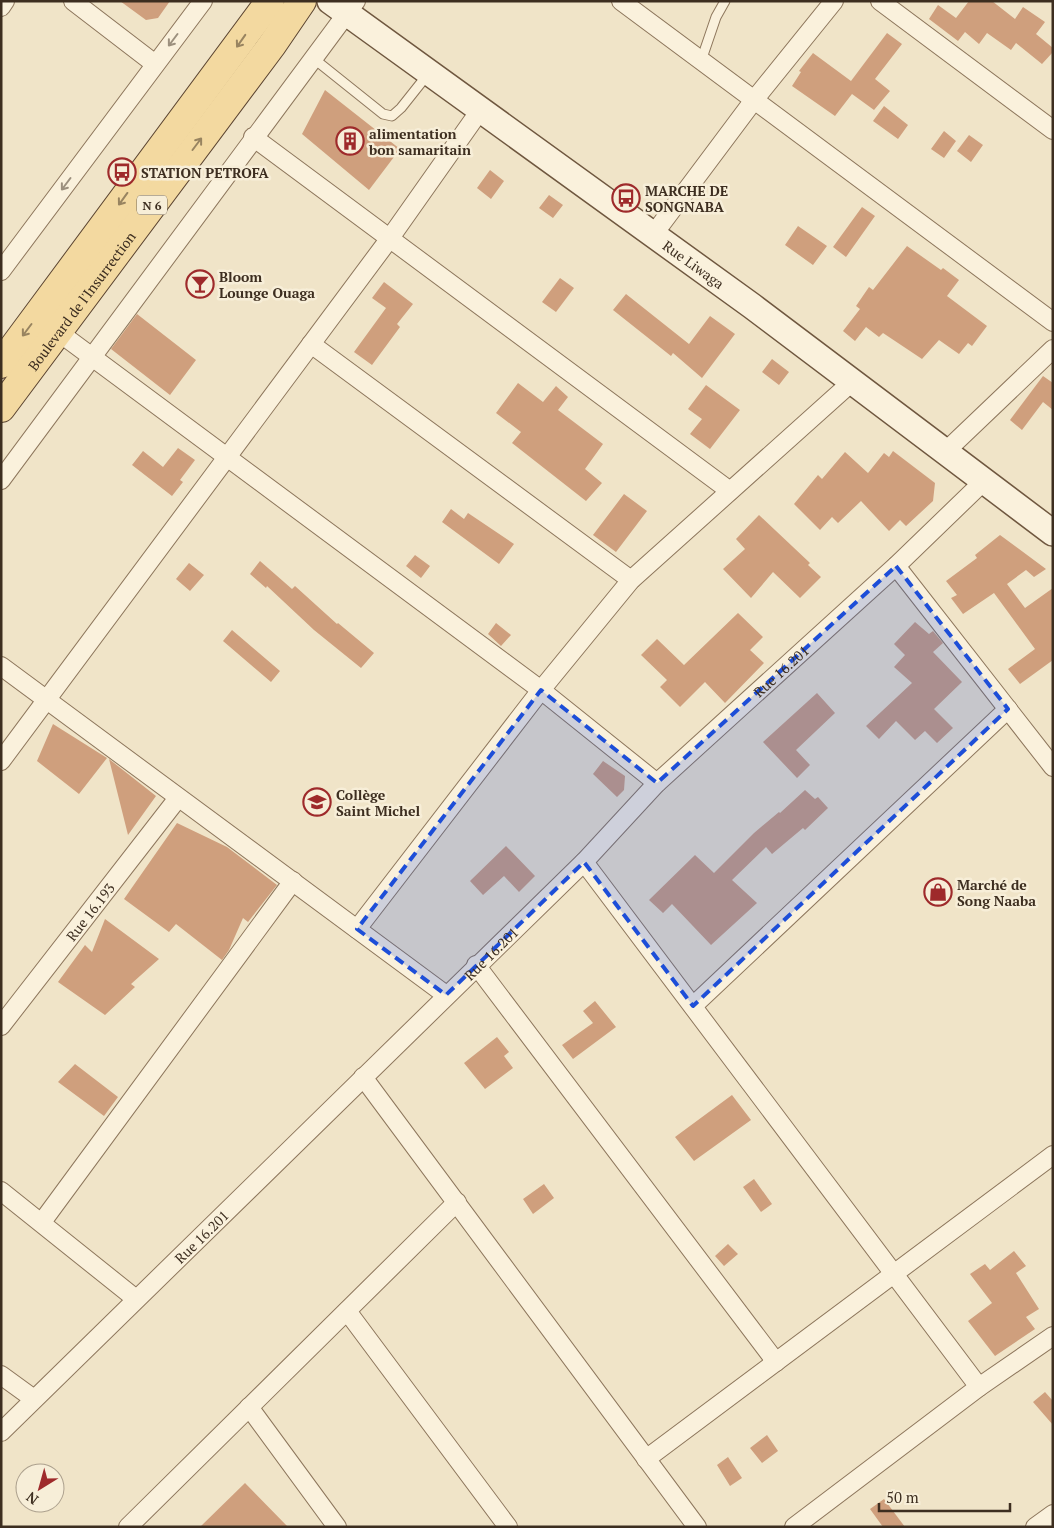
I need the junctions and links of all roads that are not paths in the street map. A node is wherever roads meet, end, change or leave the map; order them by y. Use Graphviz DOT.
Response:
graph roads {
  1 [pos="6,1"];
  2 [pos="73,1"];
  3 [pos="203,1"];
  4 [pos="270,1"];
  5 [pos="302,1"];
  6 [pos="621,1"];
  7 [pos="725,1"];
  8 [pos="834,1"];
  9 [pos="880,1"];
  10 [pos="345,5"];
  11 [pos="1,7"];
  12 [pos="313,58"];
  13 [pos="701,61"];
  14 [pos="155,64"];
  15 [pos="430,72"];
  16 [pos="754,100"];
  17 [pos="481,109"];
  18 [pos="1053,130"];
  19 [pos="254,137"];
  20 [pos="653,235"];
  21 [pos="390,238"];
  22 [pos="1,271"];
  23 [pos="1053,322"];
  24 [pos="57,331"];
  25 [pos="311,344"];
  26 [pos="1053,349"];
  27 [pos="92,356"];
  28 [pos="1,364"];
  29 [pos="853,381"];
  30 [pos="1,408"];
  31 [pos="945,452"];
  32 [pos="226,457"];
  33 [pos="1,480"];
  34 [pos="985,480"];
  35 [pos="730,491"];
  36 [pos="1053,533"];
  37 [pos="896,566"];
  38 [pos="631,580"];
  39 [pos="1,666"];
  40 [pos="541,690"];
  41 [pos="46,699"];
  42 [pos="1008,709"];
  43 [pos="1,761"];
  44 [pos="1053,767"];
  45 [pos="657,783"];
  46 [pos="178,798"];
  47 [pos="584,862"];
  48 [pos="292,881"];
  49 [pos="357,929"];
  50 [pos="476,965"];
  51 [pos="446,995"];
  52 [pos="693,1006"];
  53 [pos="1,1026"];
  54 [pos="363,1077"];
  55 [pos="1053,1155"];
  56 [pos="1,1191"];
  57 [pos="457,1202"];
  58 [pos="42,1222"];
  59 [pos="894,1273"];
  60 [pos="136,1299"];
  61 [pos="347,1311"];
  62 [pos="1053,1336"];
  63 [pos="776,1362"];
  64 [pos="1,1374"];
  65 [pos="979,1386"];
  66 [pos="34,1399"];
  67 [pos="249,1407"];
  68 [pos="1,1432"];
  69 [pos="646,1459"];
  70 [pos="1053,1514"];
  71 [pos="128,1527"];
  72 [pos="338,1527"];
  73 [pos="508,1527"];
  74 [pos="697,1527"];
  75 [pos="794,1527"];
  76 [pos="1035,1527"];
  1 -- 11 [label="street"];
  2 -- 14 [label="street"];
  3 -- 14 [label="street, one-way"];
  4 -- 28 [label="main road, Boulevard de l'Insurrection / N 6, one-way"];
  24 -- 5 [label="main road, Boulevard de l'Insurrection / N 6, one-way"];
  6 -- 13 [label="street"];
  7 -- 13 [label="lane"];
  8 -- 16 [label="street"];
  9 -- 18 [label="street"];
  10 -- 12 [label="street"];
  10 -- 15 [label="main road, Rue Liwaga"];
  12 -- 15 [label="lane"];
  12 -- 19 [label="street"];
  13 -- 16 [label="street"];
  14 -- 22 [label="street, one-way"];
  15 -- 17 [label="main road, Rue Liwaga"];
  16 -- 20 [label="street"];
  16 -- 23 [label="street"];
  17 -- 20 [label="main road, Rue Liwaga"];
  17 -- 21 [label="street"];
  19 -- 21 [label="street"];
  19 -- 27 [label="street"];
  20 -- 29 [label="main road, Rue Liwaga"];
  21 -- 25 [label="street"];
  21 -- 35 [label="street"];
  24 -- 27 [label="street"];
  24 -- 30 [label="main road, Boulevard de l'Insurrection / N 6"];
  25 -- 32 [label="street"];
  25 -- 38 [label="street"];
  26 -- 31 [label="street"];
  27 -- 32 [label="street"];
  27 -- 33 [label="street"];
  29 -- 31 [label="main road, Rue Liwaga"];
  29 -- 35 [label="street"];
  31 -- 34 [label="main road, Rue Liwaga"];
  32 -- 40 [label="street"];
  32 -- 41 [label="street"];
  34 -- 36 [label="main road, Rue Liwaga"];
  34 -- 37 [label="street, Rue 16.201"];
  35 -- 38 [label="street"];
  37 -- 42 [label="street"];
  37 -- 45 [label="street, Rue 16.201"];
  38 -- 40 [label="street"];
  39 -- 41 [label="street"];
  40 -- 45 [label="street"];
  40 -- 49 [label="street"];
  41 -- 43 [label="street"];
  41 -- 46 [label="street"];
  42 -- 44 [label="street"];
  42 -- 52 [label="street"];
  45 -- 47 [label="street, Rue 16.201"];
  46 -- 48 [label="street"];
  46 -- 53 [label="street, Rue 16.193"];
  47 -- 50 [label="street, Rue 16.201"];
  47 -- 52 [label="street"];
  48 -- 49 [label="street"];
  48 -- 58 [label="street"];
  49 -- 51 [label="street"];
  50 -- 51 [label="street, Rue 16.201"];
  50 -- 63 [label="street"];
  51 -- 54 [label="street, Rue 16.201"];
  52 -- 59 [label="street"];
  54 -- 57 [label="street"];
  54 -- 60 [label="street, Rue 16.201"];
  55 -- 59 [label="street"];
  56 -- 58 [label="street"];
  57 -- 61 [label="street"];
  57 -- 69 [label="street"];
  58 -- 60 [label="street"];
  59 -- 63 [label="street"];
  59 -- 65 [label="street"];
  60 -- 66 [label="street, Rue 16.201"];
  61 -- 67 [label="street"];
  61 -- 73 [label="street"];
  62 -- 65 [label="street"];
  63 -- 69 [label="street"];
  64 -- 66 [label="street"];
  65 -- 75 [label="street"];
  66 -- 68 [label="street, Rue 16.201"];
  67 -- 71 [label="street"];
  67 -- 72 [label="street"];
  69 -- 74 [label="street"];
  70 -- 76 [label="street"];
}
